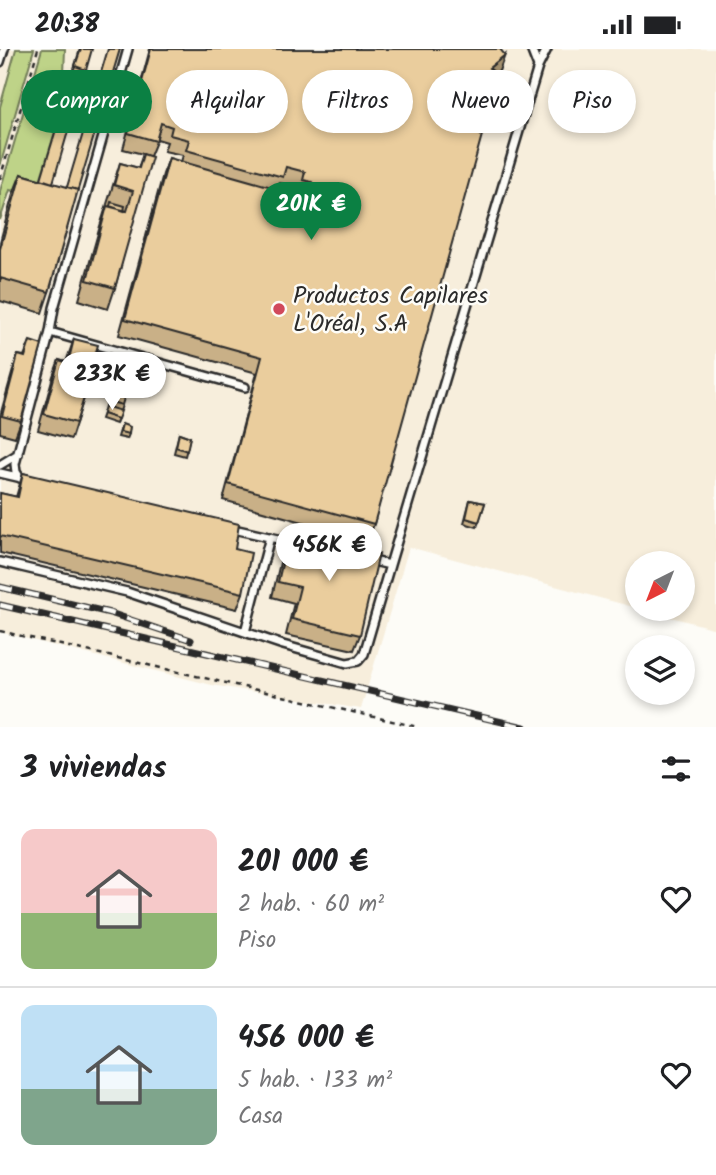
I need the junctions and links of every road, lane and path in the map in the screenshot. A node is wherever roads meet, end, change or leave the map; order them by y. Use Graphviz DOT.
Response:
graph roads {
  1 [pos="4,49"];
  2 [pos="38,49"];
  3 [pos="128,49"];
  4 [pos="531,49"];
  5 [pos="547,49"];
  6 [pos="0,62"];
  7 [pos="538,67"];
  8 [pos="0,179"];
  9 [pos="50,332"];
  10 [pos="245,387"];
  11 [pos="18,454"];
  12 [pos="0,465"];
  13 [pos="0,473"];
  14 [pos="20,478"];
  15 [pos="34,481"];
  16 [pos="217,525"];
  17 [pos="270,537"];
  18 [pos="310,547"];
  19 [pos="363,559"];
  20 [pos="0,562"];
  21 [pos="390,565"];
  22 [pos="0,631"];
  23 [pos="245,632"];
  24 [pos="418,727"];
  1 -- 6 [label="lane"];
  2 -- 8 [label="path"];
  3 -- 9 [label="lane"];
  4 -- 7 [label="lane"];
  5 -- 7 [label="lane"];
  7 -- 21 [label="lane"];
  9 -- 10 [label="lane"];
  9 -- 11 [label="lane"];
  11 -- 12 [label="lane"];
  11 -- 14 [label="lane"];
  13 -- 14 [label="lane"];
  14 -- 15 [label="lane"];
  16 -- 17 [label="lane"];
  17 -- 18 [label="lane"];
  17 -- 23 [label="lane"];
  19 -- 21 [label="lane"];
  20 -- 23 [label="lane"];
  21 -- 23 [label="lane"];
  22 -- 24 [label="path"];
}
